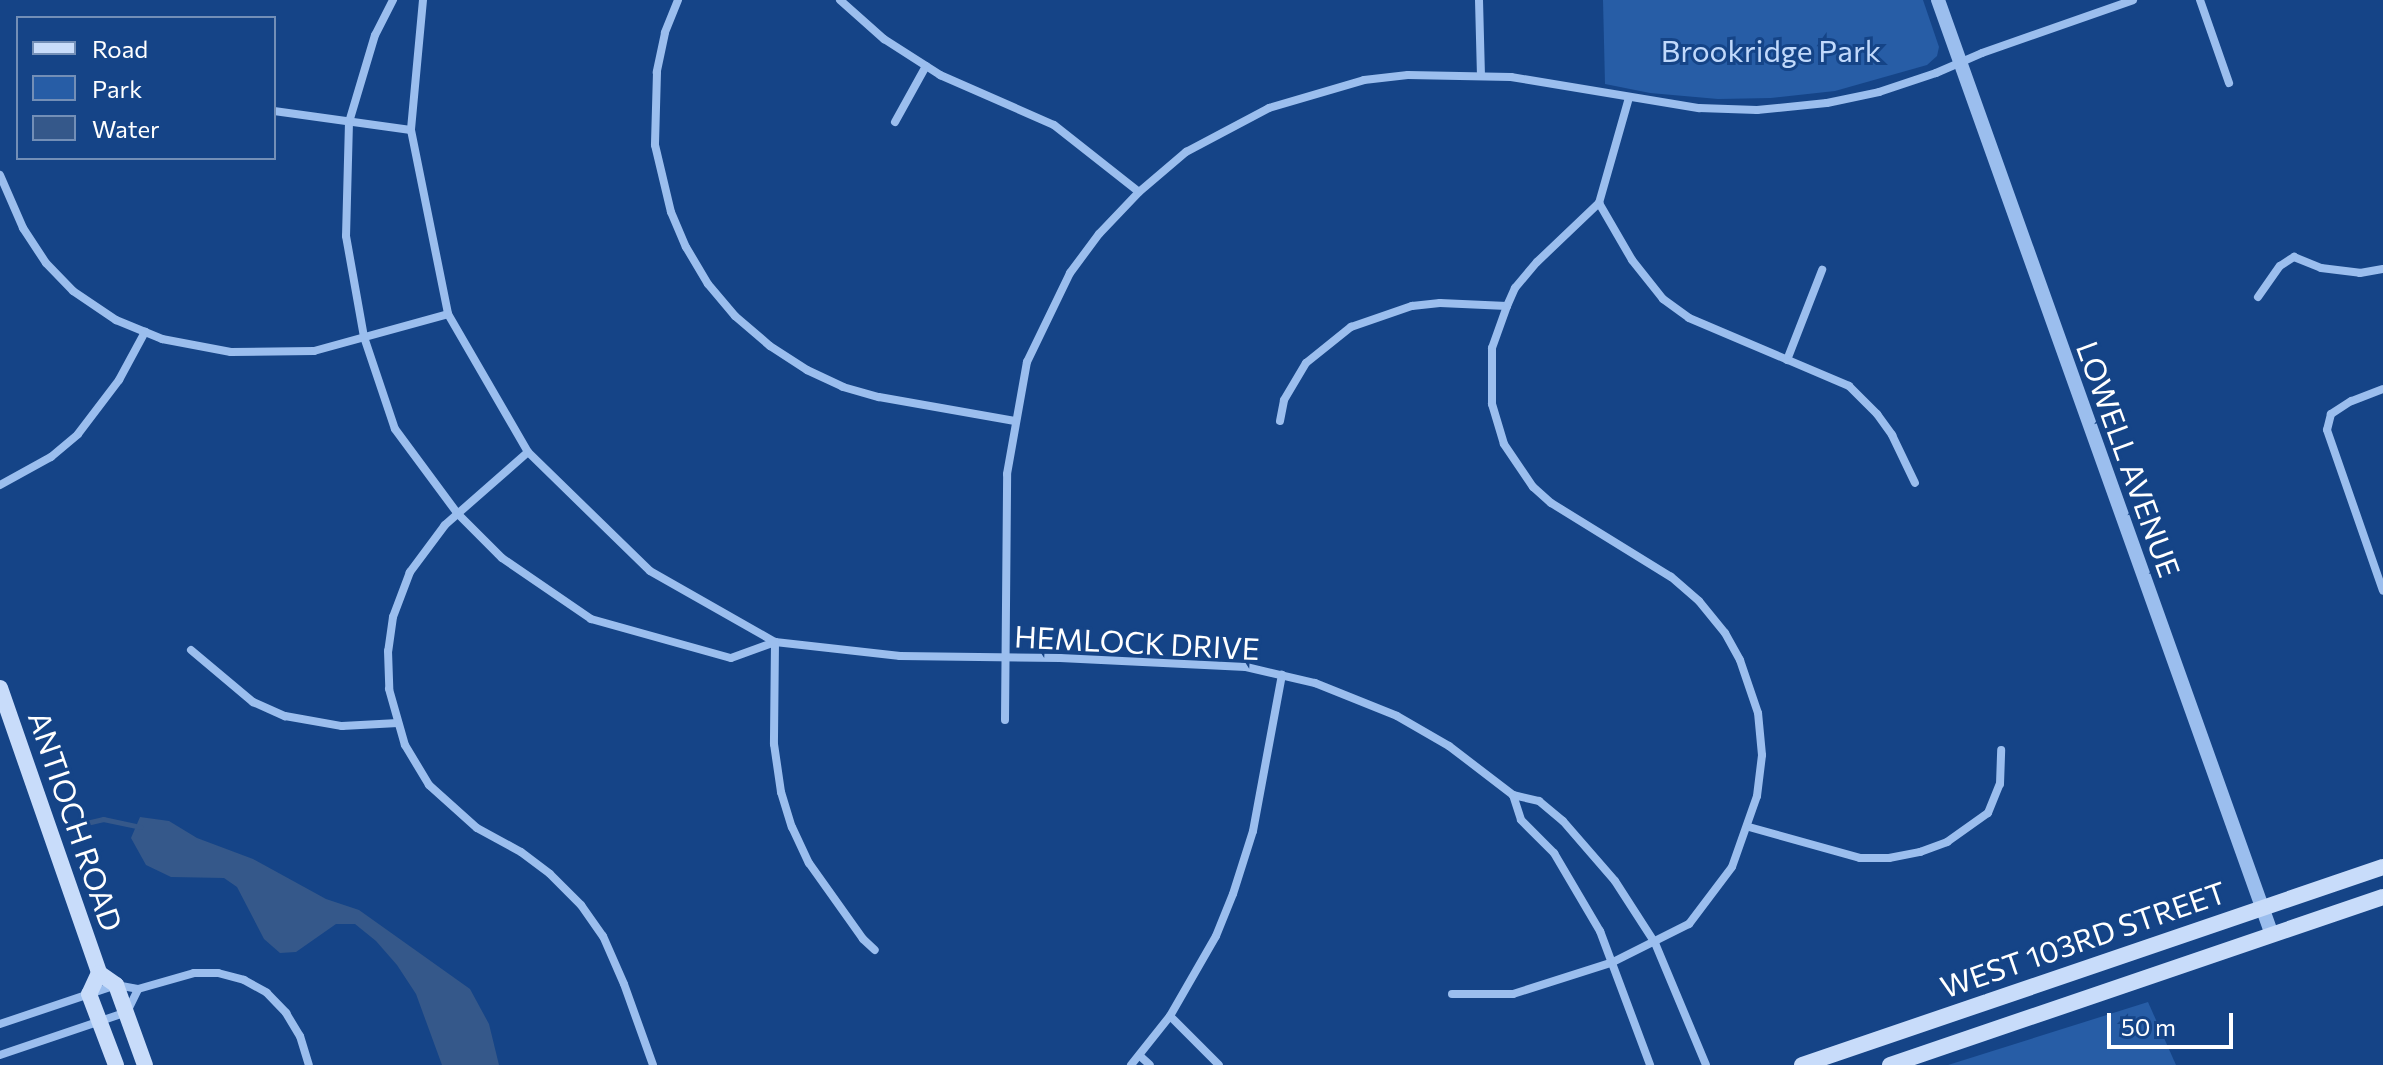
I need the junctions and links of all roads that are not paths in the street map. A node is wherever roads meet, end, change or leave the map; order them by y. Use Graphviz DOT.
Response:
graph roads {
  1 [pos="393,0"];
  2 [pos="423,0"];
  3 [pos="678,0"];
  4 [pos="840,0"];
  5 [pos="1479,0"];
  6 [pos="1938,0"];
  7 [pos="2133,0"];
  8 [pos="2200,0"];
  9 [pos="1960,62"];
  10 [pos="926,66"];
  11 [pos="1481,75"];
  12 [pos="2229,83"];
  13 [pos="1629,98"];
  14 [pos="276,111"];
  15 [pos="349,122"];
  16 [pos="895,122"];
  17 [pos="411,130"];
  18 [pos="0,175"];
  19 [pos="1139,192"];
  20 [pos="1599,203"];
  21 [pos="2383,269"];
  22 [pos="1822,270"];
  23 [pos="2258,297"];
  24 [pos="1507,306"];
  25 [pos="448,314"];
  26 [pos="145,332"];
  27 [pos="364,337"];
  28 [pos="1787,360"];
  29 [pos="2383,389"];
  30 [pos="1015,421"];
  31 [pos="1280,421"];
  32 [pos="528,452"];
  33 [pos="1915,483"];
  34 [pos="0,485"];
  35 [pos="458,514"];
  36 [pos="2383,591"];
  37 [pos="775,642"];
  38 [pos="191,650"];
  39 [pos="1004,659"];
  40 [pos="1282,675"];
  41 [pos="0,688"];
  42 [pos="1005,720"];
  43 [pos="398,723"];
  44 [pos="2001,750"];
  45 [pos="1513,795"];
  46 [pos="1749,827"];
  47 [pos="2383,867"];
  48 [pos="2383,897"];
  49 [pos="2262,908"];
  50 [pos="2272,935"];
  51 [pos="1655,943"];
  52 [pos="875,950"];
  53 [pos="1613,962"];
  54 [pos="99,973"];
  55 [pos="116,985"];
  56 [pos="138,989"];
  57 [pos="89,994"];
  58 [pos="1452,994"];
  59 [pos="127,1012"];
  60 [pos="1170,1016"];
  61 [pos="100,1022"];
  62 [pos="0,1024"];
  63 [pos="0,1055"];
  64 [pos="1140,1056"];
  65 [pos="116,1065"];
  66 [pos="145,1065"];
  67 [pos="309,1065"];
  68 [pos="653,1065"];
  69 [pos="1131,1065"];
  70 [pos="1150,1065"];
  71 [pos="1219,1065"];
  72 [pos="1650,1065"];
  73 [pos="1706,1065"];
  74 [pos="1802,1065"];
  75 [pos="1890,1065"];
  1 -- 15 [label="street, HEMLOCK DRIVE"];
  2 -- 17 [label="street, HEMLOCK DRIVE"];
  3 -- 30 [label="street"];
  4 -- 10 [label="street"];
  5 -- 11 [label="street"];
  6 -- 9 [label="street, LOWELL AVENUE"];
  7 -- 9 [label="street"];
  8 -- 12 [label="street"];
  9 -- 13 [label="street"];
  9 -- 49 [label="street, LOWELL AVENUE"];
  10 -- 16 [label="street"];
  10 -- 19 [label="street"];
  11 -- 13 [label="street"];
  11 -- 19 [label="street"];
  13 -- 20 [label="street"];
  14 -- 15 [label="street"];
  15 -- 17 [label="street"];
  15 -- 27 [label="street, HEMLOCK DRIVE"];
  17 -- 25 [label="street, HEMLOCK DRIVE"];
  18 -- 26 [label="street"];
  19 -- 30 [label="street"];
  20 -- 24 [label="street"];
  20 -- 28 [label="street"];
  21 -- 23 [label="street"];
  22 -- 28 [label="street"];
  24 -- 31 [label="street"];
  24 -- 46 [label="street"];
  25 -- 27 [label="street"];
  25 -- 32 [label="street, HEMLOCK DRIVE"];
  26 -- 27 [label="street"];
  26 -- 34 [label="street"];
  27 -- 35 [label="street, HEMLOCK DRIVE"];
  28 -- 33 [label="street"];
  29 -- 36 [label="street"];
  30 -- 39 [label="street"];
  32 -- 35 [label="street"];
  32 -- 37 [label="street, HEMLOCK DRIVE"];
  35 -- 37 [label="street, HEMLOCK DRIVE"];
  35 -- 43 [label="street"];
  37 -- 39 [label="street, HEMLOCK DRIVE"];
  37 -- 52 [label="street"];
  38 -- 43 [label="street"];
  39 -- 40 [label="street, HEMLOCK DRIVE"];
  39 -- 42 [label="street"];
  40 -- 45 [label="street, HEMLOCK DRIVE"];
  40 -- 60 [label="street"];
  41 -- 54 [label="main road, ANTIOCH ROAD"];
  43 -- 68 [label="street"];
  44 -- 46 [label="street"];
  45 -- 51 [label="street, HEMLOCK DRIVE"];
  45 -- 53 [label="street, HEMLOCK DRIVE"];
  46 -- 51 [label="street"];
  47 -- 49 [label="main road, WEST 103RD STREET"];
  48 -- 50 [label="main road, WEST 103RD STREET"];
  49 -- 50 [label="street, LOWELL AVENUE"];
  49 -- 74 [label="main road, WEST 103RD STREET"];
  50 -- 75 [label="main road, WEST 103RD STREET"];
  51 -- 53 [label="street"];
  51 -- 73 [label="street, HEMLOCK DRIVE"];
  53 -- 58 [label="street"];
  53 -- 72 [label="street, HEMLOCK DRIVE"];
  54 -- 55 [label="main road, ANTIOCH ROAD"];
  54 -- 57 [label="main road, ANTIOCH ROAD"];
  55 -- 56 [label="street"];
  55 -- 57 [label="street"];
  55 -- 59 [label="main road"];
  56 -- 59 [label="street"];
  56 -- 67 [label="street"];
  57 -- 61 [label="main road"];
  57 -- 62 [label="street"];
  59 -- 61 [label="street"];
  59 -- 66 [label="main road"];
  60 -- 64 [label="street"];
  60 -- 71 [label="street"];
  61 -- 63 [label="street"];
  61 -- 65 [label="main road"];
  64 -- 69 [label="street"];
  64 -- 70 [label="street"];
}
